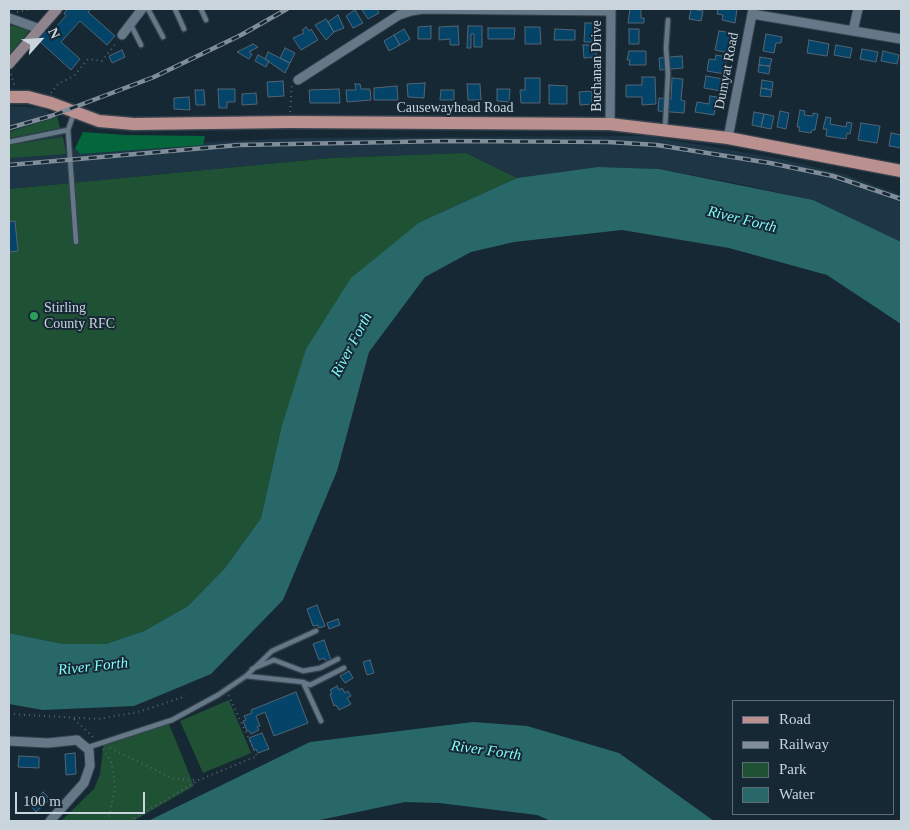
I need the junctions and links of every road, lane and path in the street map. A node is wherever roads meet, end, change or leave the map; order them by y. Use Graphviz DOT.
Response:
graph roads {
  1 [pos="31,9"];
  2 [pos="58,9"];
  3 [pos="142,9"];
  4 [pos="148,9"];
  5 [pos="175,9"];
  6 [pos="201,9"];
  7 [pos="448,9"];
  8 [pos="858,9"];
  9 [pos="611,10"];
  10 [pos="752,11"];
  11 [pos="9,16"];
  12 [pos="206,20"];
  13 [pos="668,20"];
  14 [pos="130,24"];
  15 [pos="40,29"];
  16 [pos="184,29"];
  17 [pos="853,31"];
  18 [pos="122,35"];
  19 [pos="163,37"];
  20 [pos="901,40"];
  21 [pos="141,45"];
  22 [pos="9,64"];
  23 [pos="298,80"];
  24 [pos="50,94"];
  25 [pos="9,97"];
  26 [pos="74,113"];
  27 [pos="290,122"];
  28 [pos="610,124"];
  29 [pos="665,129"];
  30 [pos="68,130"];
  31 [pos="728,138"];
  32 [pos="9,142"];
  33 [pos="901,171"];
  34 [pos="76,242"];
  35 [pos="316,631"];
  36 [pos="338,659"];
  37 [pos="344,668"];
  38 [pos="252,669"];
  39 [pos="246,676"];
  40 [pos="303,682"];
  41 [pos="226,690"];
  42 [pos="186,696"];
  43 [pos="9,714"];
  44 [pos="74,719"];
  45 [pos="321,721"];
  46 [pos="9,741"];
  47 [pos="100,743"];
  48 [pos="86,748"];
  49 [pos="199,780"];
  50 [pos="50,821"];
  51 [pos="108,821"];
  52 [pos="130,821"];
  1 -- 11 [label="path"];
  2 -- 15 [label="main road"];
  3 -- 14 [label="street"];
  4 -- 19 [label="lane"];
  5 -- 16 [label="lane"];
  6 -- 12 [label="lane"];
  7 -- 9 [label="street"];
  7 -- 23 [label="street"];
  8 -- 17 [label="street"];
  9 -- 28 [label="street, Buchanan Drive"];
  10 -- 17 [label="street"];
  10 -- 31 [label="street, Dumyat Road"];
  11 -- 15 [label="street"];
  13 -- 29 [label="lane"];
  14 -- 18 [label="street"];
  14 -- 21 [label="lane"];
  15 -- 22 [label="main road"];
  17 -- 20 [label="street"];
  18 -- 24 [label="path"];
  23 -- 27 [label="path"];
  25 -- 26 [label="main road, Causewayhead Road"];
  26 -- 27 [label="main road, Causewayhead Road"];
  26 -- 30 [label="lane"];
  27 -- 28 [label="main road, Causewayhead Road"];
  28 -- 29 [label="main road, Causewayhead Road"];
  29 -- 31 [label="main road, Causewayhead Road"];
  30 -- 32 [label="lane"];
  30 -- 34 [label="lane"];
  31 -- 33 [label="main road, Causewayhead Road"];
  35 -- 38 [label="lane"];
  36 -- 38 [label="lane"];
  37 -- 40 [label="lane"];
  38 -- 39 [label="lane"];
  39 -- 40 [label="lane"];
  39 -- 41 [label="lane"];
  40 -- 45 [label="lane"];
  41 -- 47 [label="lane"];
  41 -- 49 [label="path"];
  42 -- 44 [label="path"];
  43 -- 44 [label="path"];
  44 -- 47 [label="path"];
  46 -- 48 [label="street"];
  47 -- 48 [label="lane"];
  47 -- 49 [label="path"];
  47 -- 51 [label="path"];
  48 -- 50 [label="street"];
  49 -- 52 [label="path"];
}
